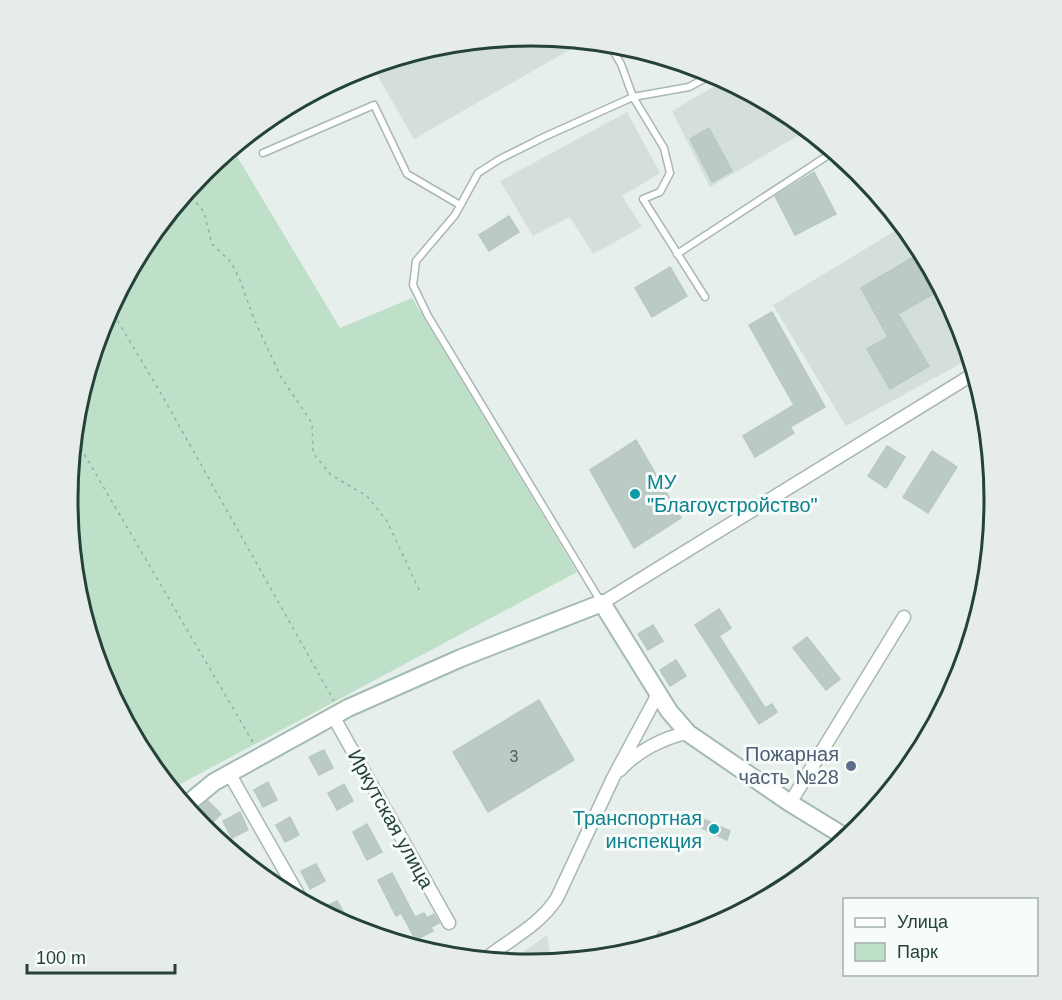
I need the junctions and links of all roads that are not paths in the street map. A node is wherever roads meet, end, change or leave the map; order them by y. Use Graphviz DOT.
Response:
graph roads {
  1 [pos="615,54"];
  2 [pos="702,80"];
  3 [pos="633,97"];
  4 [pos="264,153"];
  5 [pos="827,156"];
  6 [pos="460,205"];
  7 [pos="677,254"];
  8 [pos="705,297"];
  9 [pos="967,378"];
  10 [pos="602,603"];
  11 [pos="904,617"];
  12 [pos="658,694"];
  13 [pos="337,714"];
  14 [pos="688,733"];
  15 [pos="229,773"];
  16 [pos="613,778"];
  17 [pos="191,800"];
  18 [pos="790,803"];
  19 [pos="839,833"];
  20 [pos="294,886"];
  21 [pos="449,923"];
  22 [pos="494,952"];
  1 -- 3 [label="lane"];
  2 -- 3 [label="lane"];
  3 -- 6 [label="lane"];
  3 -- 7 [label="lane"];
  4 -- 6 [label="lane"];
  5 -- 7 [label="lane"];
  6 -- 10 [label="lane"];
  7 -- 8 [label="lane"];
  9 -- 10 [label="street"];
  10 -- 12 [label="street"];
  10 -- 13 [label="street"];
  11 -- 18 [label="street"];
  12 -- 14 [label="street"];
  12 -- 16 [label="street"];
  13 -- 15 [label="street"];
  13 -- 21 [label="street, Иркутская улица"];
  14 -- 16 [label="street"];
  14 -- 18 [label="street"];
  15 -- 17 [label="street"];
  15 -- 20 [label="street"];
  16 -- 22 [label="street"];
  18 -- 19 [label="street"];
}
